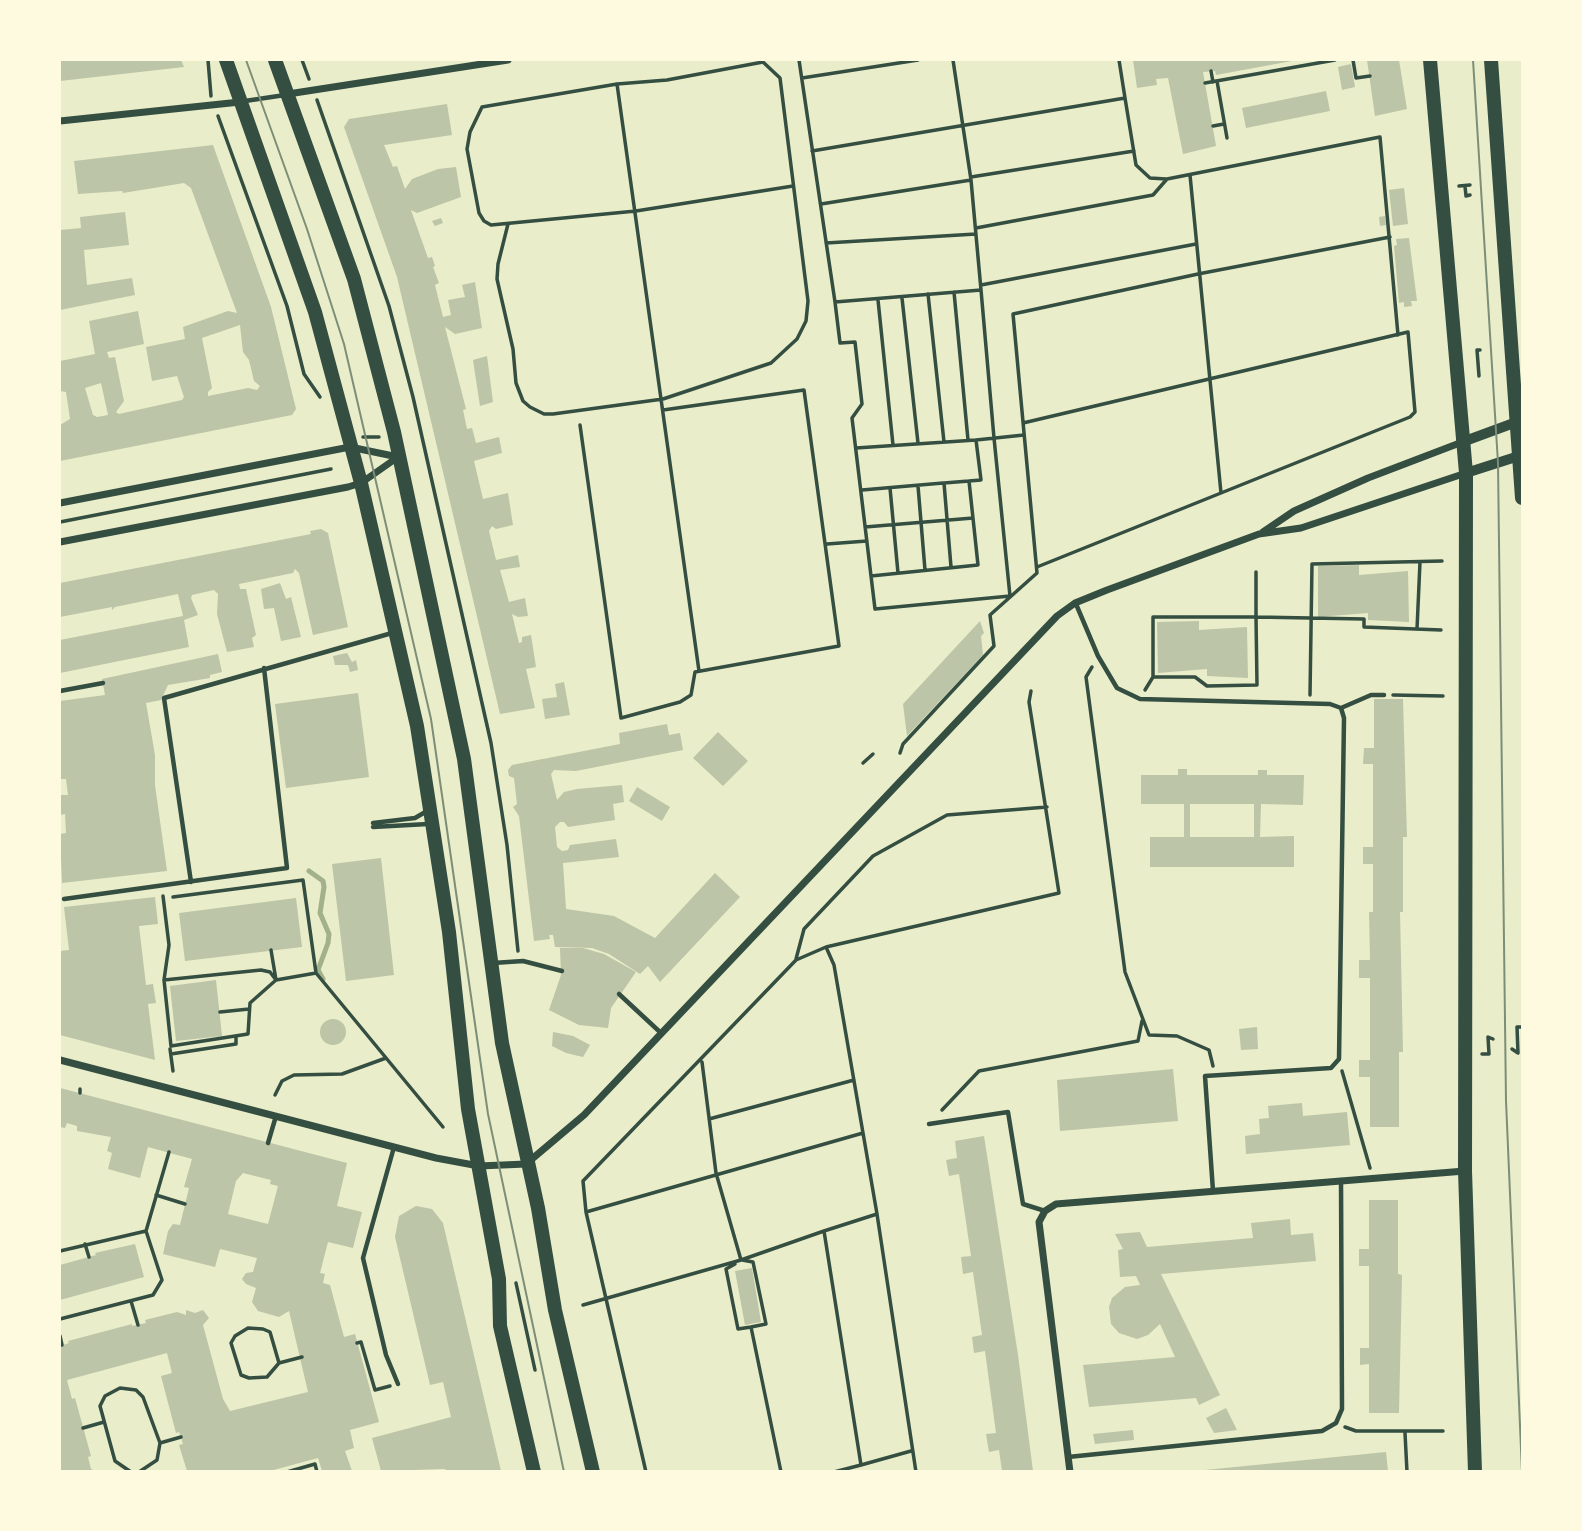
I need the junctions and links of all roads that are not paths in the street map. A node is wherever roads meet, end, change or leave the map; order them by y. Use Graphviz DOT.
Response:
graph roads {
  1 [pos="226,60"];
  2 [pos="275,60"];
  3 [pos="508,60"];
  4 [pos="1430,60"];
  5 [pos="1491,60"];
  6 [pos="288,94"];
  7 [pos="241,102"];
  8 [pos="60,121"];
  9 [pos="1520,420"];
  10 [pos="1465,441"];
  11 [pos="350,447"];
  12 [pos="1520,456"];
  13 [pos="398,457"];
  14 [pos="1466,473"];
  15 [pos="360,483"];
  16 [pos="1522,498"];
  17 [pos="60,503"];
  18 [pos="1259,534"];
  19 [pos="60,542"];
  20 [pos="1075,603"];
  21 [pos="396,632"];
  22 [pos="264,668"];
  23 [pos="103,683"];
  24 [pos="60,691"];
  25 [pos="1384,695"];
  26 [pos="1341,708"];
  27 [pos="431,809"];
  28 [pos="434,825"];
  29 [pos="191,882"];
  30 [pos="64,899"];
  31 [pos="492,963"];
  32 [pos="562,971"];
  33 [pos="619,994"];
  34 [pos="662,1033"];
  35 [pos="60,1060"];
  36 [pos="276,1116"];
  37 [pos="929,1124"];
  38 [pos="268,1143"];
  39 [pos="394,1147"];
  40 [pos="526,1164"];
  41 [pos="479,1166"];
  42 [pos="1465,1171"];
  43 [pos="1341,1180"];
  44 [pos="1213,1191"];
  45 [pos="1045,1211"];
  46 [pos="398,1384"];
  47 [pos="1068,1457"];
  48 [pos="534,1472"];
  49 [pos="593,1472"];
  50 [pos="1070,1472"];
  51 [pos="1475,1472"];
  1 -- 7 [label="main road"];
  2 -- 6 [label="main road"];
  3 -- 6 [label="street"];
  4 -- 10 [label="main road"];
  5 -- 9 [label="main road"];
  6 -- 7 [label="lane"];
  6 -- 13 [label="main road"];
  7 -- 8 [label="street"];
  7 -- 11 [label="main road"];
  9 -- 10 [label="street"];
  9 -- 12 [label="main road"];
  10 -- 14 [label="main road"];
  10 -- 18 [label="street"];
  11 -- 13 [label="street"];
  11 -- 15 [label="main road"];
  11 -- 17 [label="street"];
  12 -- 14 [label="street"];
  12 -- 16 [label="main road"];
  13 -- 15 [label="street"];
  13 -- 31 [label="main road"];
  14 -- 18 [label="street"];
  14 -- 42 [label="main road"];
  15 -- 19 [label="street"];
  15 -- 21 [label="main road"];
  18 -- 20 [label="street"];
  20 -- 26 [label="lane"];
  20 -- 34 [label="street"];
  21 -- 22 [label="lane"];
  21 -- 27 [label="main road"];
  22 -- 29 [label="lane"];
  22 -- 29 [label="lane"];
  23 -- 24 [label="lane"];
  25 -- 26 [label="lane"];
  26 -- 44 [label="lane"];
  27 -- 28 [label="main road"];
  27 -- 28 [label="lane"];
  28 -- 41 [label="main road"];
  29 -- 30 [label="lane"];
  31 -- 32 [label="lane"];
  31 -- 40 [label="main road"];
  33 -- 34 [label="lane"];
  34 -- 40 [label="street"];
  35 -- 36 [label="street"];
  36 -- 38 [label="lane"];
  36 -- 39 [label="street"];
  37 -- 45 [label="lane"];
  39 -- 41 [label="street"];
  39 -- 46 [label="lane"];
  40 -- 41 [label="street"];
  40 -- 49 [label="main road"];
  41 -- 48 [label="main road"];
  42 -- 43 [label="street"];
  42 -- 51 [label="main road"];
  43 -- 44 [label="street"];
  43 -- 47 [label="lane"];
  44 -- 45 [label="street"];
  45 -- 47 [label="street"];
  47 -- 50 [label="street"];
}
